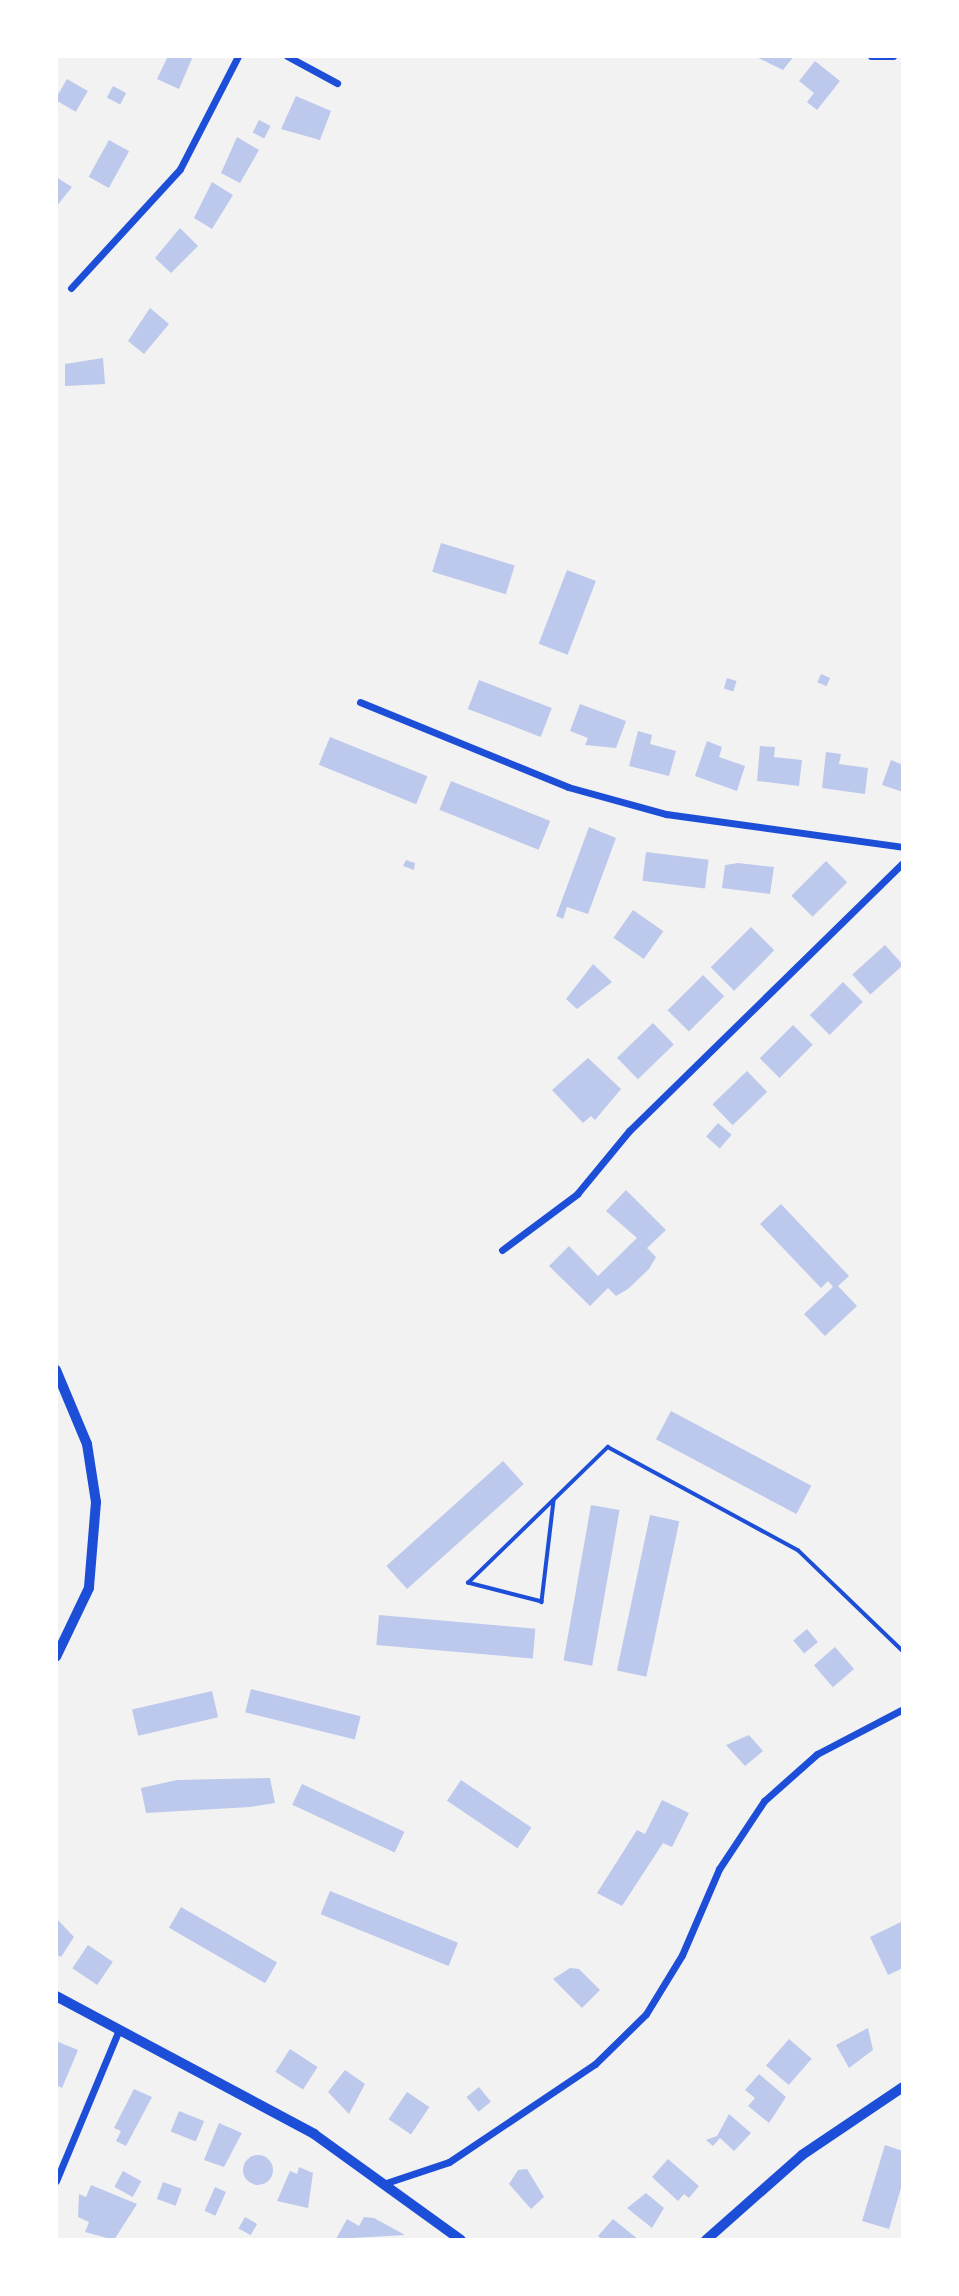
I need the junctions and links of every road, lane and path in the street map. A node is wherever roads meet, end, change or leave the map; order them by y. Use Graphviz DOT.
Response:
graph roads {
  1 [pos="238,56"];
  2 [pos="287,56"];
  3 [pos="871,56"];
  4 [pos="889,58"];
  5 [pos="337,83"];
  6 [pos="71,288"];
  7 [pos="360,702"];
  8 [pos="903,848"];
  9 [pos="903,863"];
  10 [pos="502,1250"];
  11 [pos="56,1370"];
  12 [pos="554,1501"];
  13 [pos="903,1651"];
  14 [pos="56,1657"];
  15 [pos="903,1709"];
  16 [pos="56,1996"];
  17 [pos="118,2032"];
  18 [pos="903,2087"];
  19 [pos="56,2181"];
  20 [pos="386,2183"];
  21 [pos="461,2240"];
  22 [pos="706,2240"];
  1 -- 6 [label="street"];
  2 -- 5 [label="street"];
  3 -- 4 [label="street"];
  7 -- 8 [label="street"];
  9 -- 10 [label="street"];
  11 -- 14 [label="street"];
  12 -- 12 [label="lane"];
  12 -- 13 [label="lane"];
  15 -- 20 [label="street"];
  16 -- 17 [label="street"];
  17 -- 19 [label="street"];
  17 -- 20 [label="street"];
  18 -- 22 [label="main road"];
  20 -- 21 [label="street"];
}
